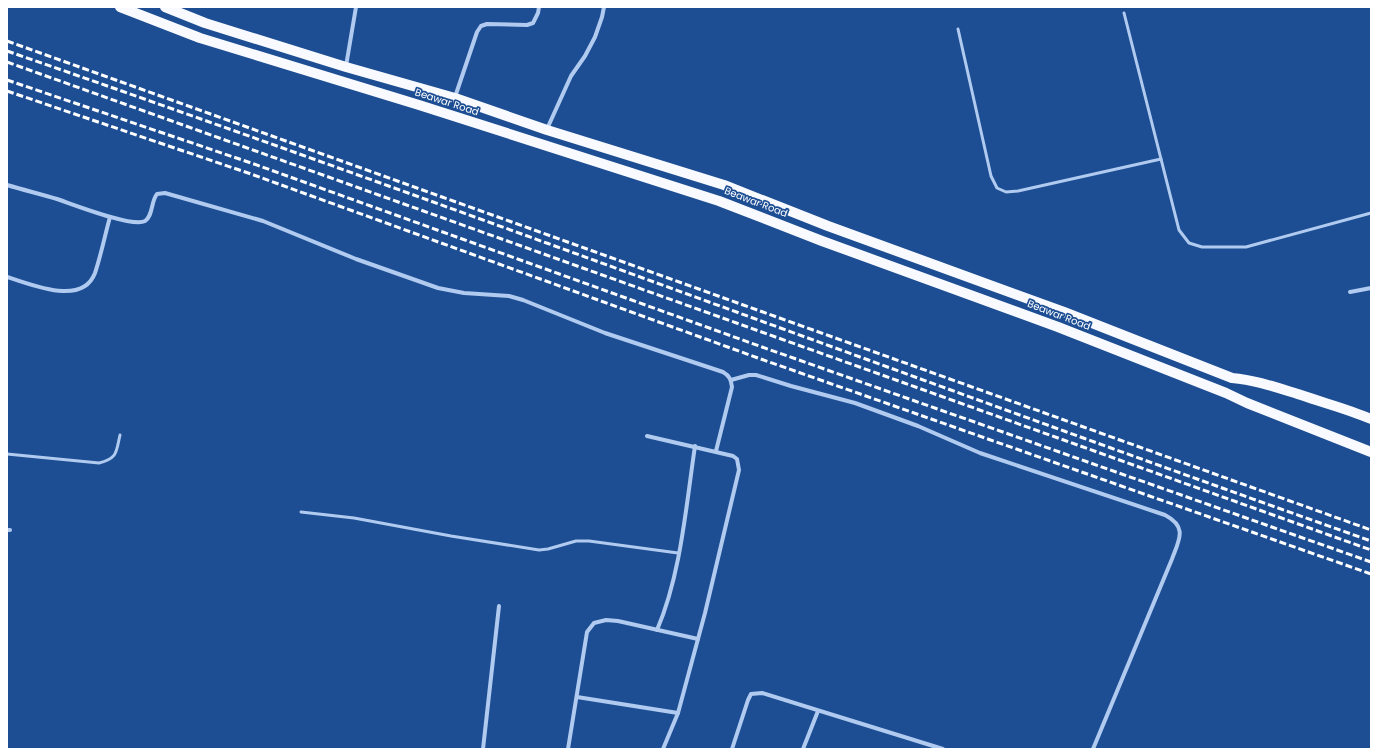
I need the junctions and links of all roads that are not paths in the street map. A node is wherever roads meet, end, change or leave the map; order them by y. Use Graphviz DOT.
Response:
graph roads {
  1 [pos="120,7"];
  2 [pos="165,7"];
  3 [pos="356,7"];
  4 [pos="539,7"];
  5 [pos="604,7"];
  6 [pos="1124,13"];
  7 [pos="958,29"];
  8 [pos="346,67"];
  9 [pos="455,98"];
  10 [pos="547,130"];
  11 [pos="1161,159"];
  12 [pos="7,185"];
  13 [pos="1371,213"];
  14 [pos="110,217"];
  15 [pos="7,277"];
  16 [pos="1371,288"];
  17 [pos="1350,292"];
  18 [pos="731,380"];
  19 [pos="1371,419"];
  20 [pos="120,435"];
  21 [pos="647,436"];
  22 [pos="695,446"];
  23 [pos="716,451"];
  24 [pos="1371,452"];
  25 [pos="7,454"];
  26 [pos="301,512"];
  27 [pos="678,553"];
  28 [pos="498,606"];
  29 [pos="657,630"];
  30 [pos="698,639"];
  31 [pos="577,697"];
  32 [pos="818,710"];
  33 [pos="678,713"];
  34 [pos="932,747"];
  35 [pos="483,749"];
  36 [pos="568,749"];
  37 [pos="663,749"];
  38 [pos="732,749"];
  39 [pos="803,749"];
  40 [pos="943,749"];
  41 [pos="1093,749"];
  1 -- 24 [label="main road, Beawar Road"];
  2 -- 8 [label="main road, Beawar Road"];
  3 -- 8 [label="street"];
  4 -- 9 [label="street"];
  5 -- 10 [label="street"];
  6 -- 11 [label="lane"];
  7 -- 11 [label="lane"];
  8 -- 9 [label="main road, Beawar Road"];
  9 -- 10 [label="main road, Beawar Road"];
  10 -- 19 [label="main road, Beawar Road"];
  11 -- 13 [label="lane"];
  12 -- 14 [label="street"];
  14 -- 15 [label="street"];
  14 -- 18 [label="street"];
  16 -- 17 [label="street"];
  18 -- 23 [label="street"];
  18 -- 41 [label="street"];
  20 -- 25 [label="lane"];
  21 -- 22 [label="street"];
  22 -- 23 [label="street"];
  22 -- 27 [label="street"];
  23 -- 30 [label="street"];
  26 -- 27 [label="lane"];
  27 -- 29 [label="street"];
  28 -- 35 [label="street"];
  29 -- 30 [label="street"];
  29 -- 31 [label="street"];
  30 -- 33 [label="street"];
  31 -- 33 [label="street"];
  31 -- 36 [label="street"];
  32 -- 34 [label="street"];
  32 -- 38 [label="street"];
  32 -- 39 [label="street"];
  33 -- 37 [label="street"];
  34 -- 40 [label="street"];
}
